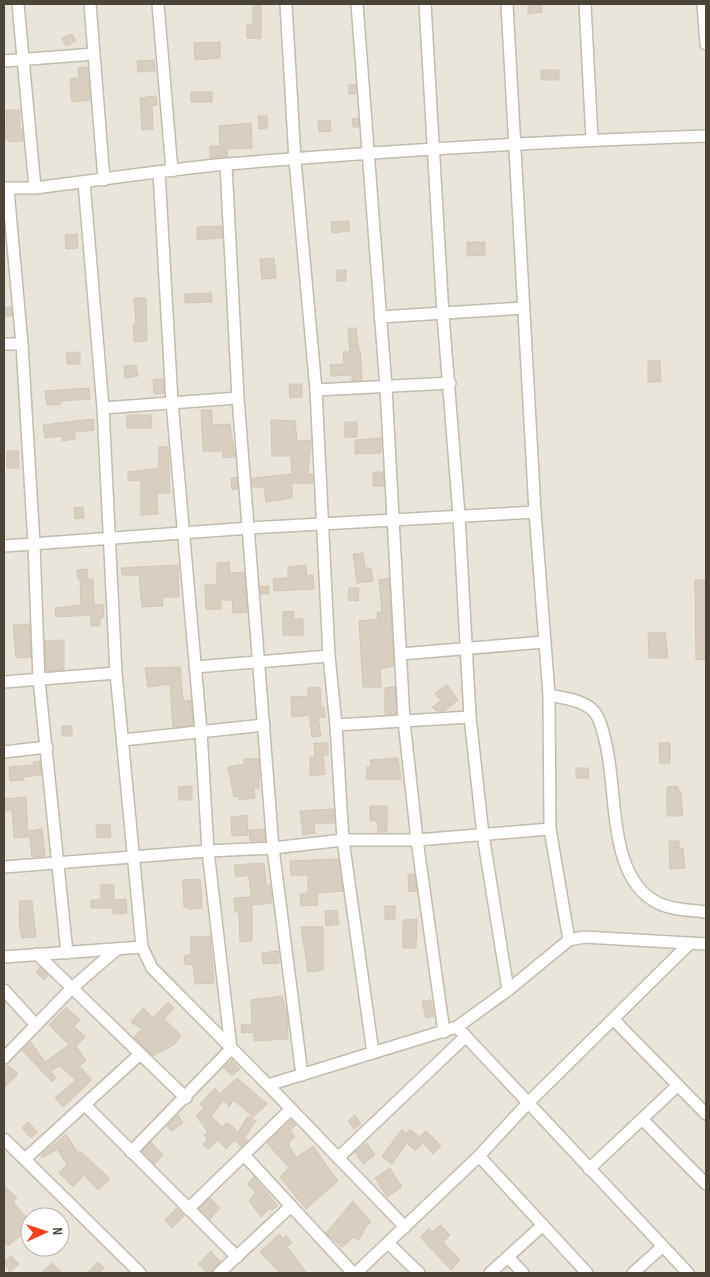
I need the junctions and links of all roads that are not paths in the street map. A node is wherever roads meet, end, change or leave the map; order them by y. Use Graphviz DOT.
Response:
graph roads {
  1 [pos="18,4"];
  2 [pos="90,4"];
  3 [pos="158,4"];
  4 [pos="286,4"];
  5 [pos="357,4"];
  6 [pos="425,4"];
  7 [pos="507,4"];
  8 [pos="585,4"];
  9 [pos="703,4"];
  10 [pos="706,44"];
  11 [pos="94,54"];
  12 [pos="22,60"];
  13 [pos="4,61"];
  14 [pos="706,136"];
  15 [pos="592,139"];
  16 [pos="516,143"];
  17 [pos="434,148"];
  18 [pos="368,155"];
  19 [pos="295,160"];
  20 [pos="226,164"];
  21 [pos="172,171"];
  22 [pos="159,172"];
  23 [pos="104,180"];
  24 [pos="84,182"];
  25 [pos="35,188"];
  26 [pos="6,189"];
  27 [pos="524,308"];
  28 [pos="443,315"];
  29 [pos="380,317"];
  30 [pos="4,344"];
  31 [pos="22,344"];
  32 [pos="450,384"];
  33 [pos="386,388"];
  34 [pos="316,390"];
  35 [pos="238,398"];
  36 [pos="172,402"];
  37 [pos="103,408"];
  38 [pos="535,512"];
  39 [pos="459,515"];
  40 [pos="391,519"];
  41 [pos="322,523"];
  42 [pos="250,528"];
  43 [pos="183,533"];
  44 [pos="110,537"];
  45 [pos="34,544"];
  46 [pos="4,546"];
  47 [pos="544,642"];
  48 [pos="468,647"];
  49 [pos="401,654"];
  50 [pos="329,656"];
  51 [pos="260,661"];
  52 [pos="195,667"];
  53 [pos="116,673"];
  54 [pos="39,680"];
  55 [pos="4,682"];
  56 [pos="550,695"];
  57 [pos="470,717"];
  58 [pos="404,721"];
  59 [pos="264,725"];
  60 [pos="336,725"];
  61 [pos="200,731"];
  62 [pos="123,740"];
  63 [pos="47,747"];
  64 [pos="4,752"];
  65 [pos="550,829"];
  66 [pos="483,834"];
  67 [pos="343,840"];
  68 [pos="417,840"];
  69 [pos="273,848"];
  70 [pos="208,851"];
  71 [pos="132,856"];
  72 [pos="58,864"];
  73 [pos="4,868"];
  74 [pos="706,912"];
  75 [pos="569,940"];
  76 [pos="690,943"];
  77 [pos="706,944"];
  78 [pos="142,947"];
  79 [pos="118,949"];
  80 [pos="67,953"];
  81 [pos="37,954"];
  82 [pos="4,957"];
  83 [pos="72,988"];
  84 [pos="4,990"];
  85 [pos="508,990"];
  86 [pos="614,1020"];
  87 [pos="35,1024"];
  88 [pos="457,1027"];
  89 [pos="444,1032"];
  90 [pos="465,1037"];
  91 [pos="231,1049"];
  92 [pos="373,1053"];
  93 [pos="139,1055"];
  94 [pos="4,1058"];
  95 [pos="302,1075"];
  96 [pos="268,1085"];
  97 [pos="677,1086"];
  98 [pos="186,1098"];
  99 [pos="527,1104"];
  100 [pos="85,1105"];
  101 [pos="291,1109"];
  102 [pos="706,1114"];
  103 [pos="643,1120"];
  104 [pos="4,1139"];
  105 [pos="131,1152"];
  106 [pos="244,1155"];
  107 [pos="479,1156"];
  108 [pos="338,1158"];
  109 [pos="25,1160"];
  110 [pos="589,1169"];
  111 [pos="706,1184"];
  112 [pos="291,1206"];
  113 [pos="188,1209"];
  114 [pos="543,1225"];
  115 [pos="405,1227"];
  116 [pos="388,1243"];
  117 [pos="662,1247"];
  118 [pos="237,1257"];
  119 [pos="508,1257"];
  120 [pos="140,1273"];
  121 [pos="219,1273"];
  122 [pos="355,1273"];
  123 [pos="419,1273"];
  124 [pos="490,1273"];
  125 [pos="523,1273"];
  126 [pos="587,1273"];
  127 [pos="633,1273"];
  128 [pos="688,1273"];
  1 -- 12 [label="street"];
  2 -- 11 [label="street"];
  3 -- 21 [label="street"];
  4 -- 19 [label="street"];
  5 -- 18 [label="street"];
  6 -- 17 [label="street"];
  7 -- 16 [label="street"];
  8 -- 15 [label="street"];
  9 -- 10 [label="street"];
  11 -- 12 [label="street"];
  11 -- 23 [label="street"];
  12 -- 13 [label="street"];
  12 -- 25 [label="street"];
  14 -- 15 [label="street"];
  15 -- 16 [label="street"];
  16 -- 17 [label="street"];
  16 -- 27 [label="street"];
  17 -- 18 [label="street"];
  17 -- 28 [label="street"];
  18 -- 19 [label="street"];
  18 -- 29 [label="street"];
  19 -- 20 [label="street"];
  19 -- 34 [label="street"];
  20 -- 21 [label="street"];
  20 -- 35 [label="street"];
  21 -- 22 [label="street"];
  22 -- 23 [label="street"];
  22 -- 36 [label="street"];
  23 -- 24 [label="street"];
  24 -- 25 [label="street"];
  24 -- 37 [label="street"];
  25 -- 26 [label="street"];
  26 -- 31 [label="street"];
  27 -- 28 [label="street"];
  27 -- 38 [label="street"];
  28 -- 29 [label="street"];
  28 -- 32 [label="street"];
  29 -- 33 [label="street"];
  30 -- 31 [label="street"];
  31 -- 45 [label="street"];
  32 -- 33 [label="street"];
  32 -- 39 [label="street"];
  33 -- 34 [label="street"];
  33 -- 40 [label="street"];
  34 -- 41 [label="street"];
  35 -- 36 [label="street"];
  35 -- 42 [label="street"];
  36 -- 37 [label="street"];
  36 -- 43 [label="street"];
  37 -- 44 [label="street"];
  38 -- 39 [label="street"];
  38 -- 47 [label="street"];
  39 -- 40 [label="street"];
  39 -- 48 [label="street"];
  40 -- 41 [label="street"];
  40 -- 49 [label="street"];
  41 -- 42 [label="street"];
  41 -- 50 [label="street"];
  42 -- 43 [label="street"];
  42 -- 51 [label="street"];
  43 -- 44 [label="street"];
  43 -- 52 [label="street"];
  44 -- 45 [label="street"];
  44 -- 53 [label="street"];
  45 -- 46 [label="street"];
  45 -- 54 [label="street"];
  47 -- 48 [label="street"];
  47 -- 56 [label="street"];
  48 -- 49 [label="street"];
  48 -- 57 [label="street"];
  49 -- 58 [label="street"];
  50 -- 51 [label="street"];
  50 -- 60 [label="street"];
  51 -- 52 [label="street"];
  51 -- 59 [label="street"];
  52 -- 61 [label="street"];
  53 -- 54 [label="street"];
  53 -- 62 [label="street"];
  54 -- 55 [label="street"];
  54 -- 63 [label="street"];
  56 -- 65 [label="street"];
  56 -- 74 [label="street"];
  57 -- 58 [label="street"];
  57 -- 66 [label="street"];
  58 -- 60 [label="street"];
  58 -- 68 [label="street"];
  59 -- 61 [label="street"];
  59 -- 69 [label="street"];
  60 -- 67 [label="street"];
  61 -- 62 [label="street"];
  61 -- 70 [label="street"];
  62 -- 71 [label="street"];
  63 -- 64 [label="street"];
  63 -- 72 [label="street"];
  65 -- 66 [label="street"];
  65 -- 75 [label="street"];
  66 -- 68 [label="street"];
  66 -- 85 [label="street"];
  67 -- 68 [label="street"];
  67 -- 69 [label="street"];
  67 -- 92 [label="street"];
  68 -- 89 [label="street"];
  69 -- 70 [label="street"];
  69 -- 95 [label="street"];
  70 -- 71 [label="street"];
  70 -- 91 [label="street"];
  71 -- 72 [label="street"];
  71 -- 78 [label="street"];
  72 -- 73 [label="street"];
  72 -- 80 [label="street"];
  75 -- 76 [label="street"];
  75 -- 85 [label="street"];
  76 -- 77 [label="street"];
  76 -- 86 [label="street"];
  78 -- 79 [label="street"];
  78 -- 91 [label="street"];
  79 -- 80 [label="street"];
  79 -- 83 [label="street"];
  80 -- 81 [label="street"];
  81 -- 82 [label="street"];
  81 -- 83 [label="street"];
  83 -- 87 [label="street"];
  83 -- 93 [label="street"];
  84 -- 87 [label="street"];
  85 -- 88 [label="street"];
  86 -- 97 [label="street"];
  86 -- 99 [label="street"];
  87 -- 94 [label="street"];
  88 -- 89 [label="street"];
  88 -- 90 [label="street"];
  89 -- 92 [label="street"];
  90 -- 99 [label="street"];
  90 -- 108 [label="street"];
  91 -- 96 [label="street"];
  91 -- 98 [label="street"];
  92 -- 95 [label="street"];
  93 -- 98 [label="street"];
  93 -- 100 [label="street"];
  95 -- 96 [label="street"];
  96 -- 101 [label="street"];
  97 -- 102 [label="street"];
  97 -- 103 [label="street"];
  98 -- 105 [label="street"];
  99 -- 107 [label="street"];
  99 -- 110 [label="street"];
  100 -- 105 [label="street"];
  100 -- 109 [label="street"];
  101 -- 106 [label="street"];
  101 -- 108 [label="street"];
  103 -- 110 [label="street"];
  103 -- 111 [label="street"];
  104 -- 109 [label="street"];
  105 -- 113 [label="street"];
  106 -- 112 [label="street"];
  106 -- 113 [label="street"];
  107 -- 114 [label="street"];
  107 -- 115 [label="street"];
  108 -- 115 [label="street"];
  109 -- 120 [label="street"];
  110 -- 117 [label="street"];
  112 -- 118 [label="street"];
  112 -- 122 [label="street"];
  113 -- 118 [label="street"];
  114 -- 119 [label="street"];
  114 -- 126 [label="street"];
  115 -- 116 [label="street"];
  116 -- 122 [label="street"];
  116 -- 123 [label="street"];
  117 -- 127 [label="street"];
  117 -- 128 [label="street"];
  118 -- 121 [label="street"];
  119 -- 124 [label="street"];
  119 -- 125 [label="street"];
}
